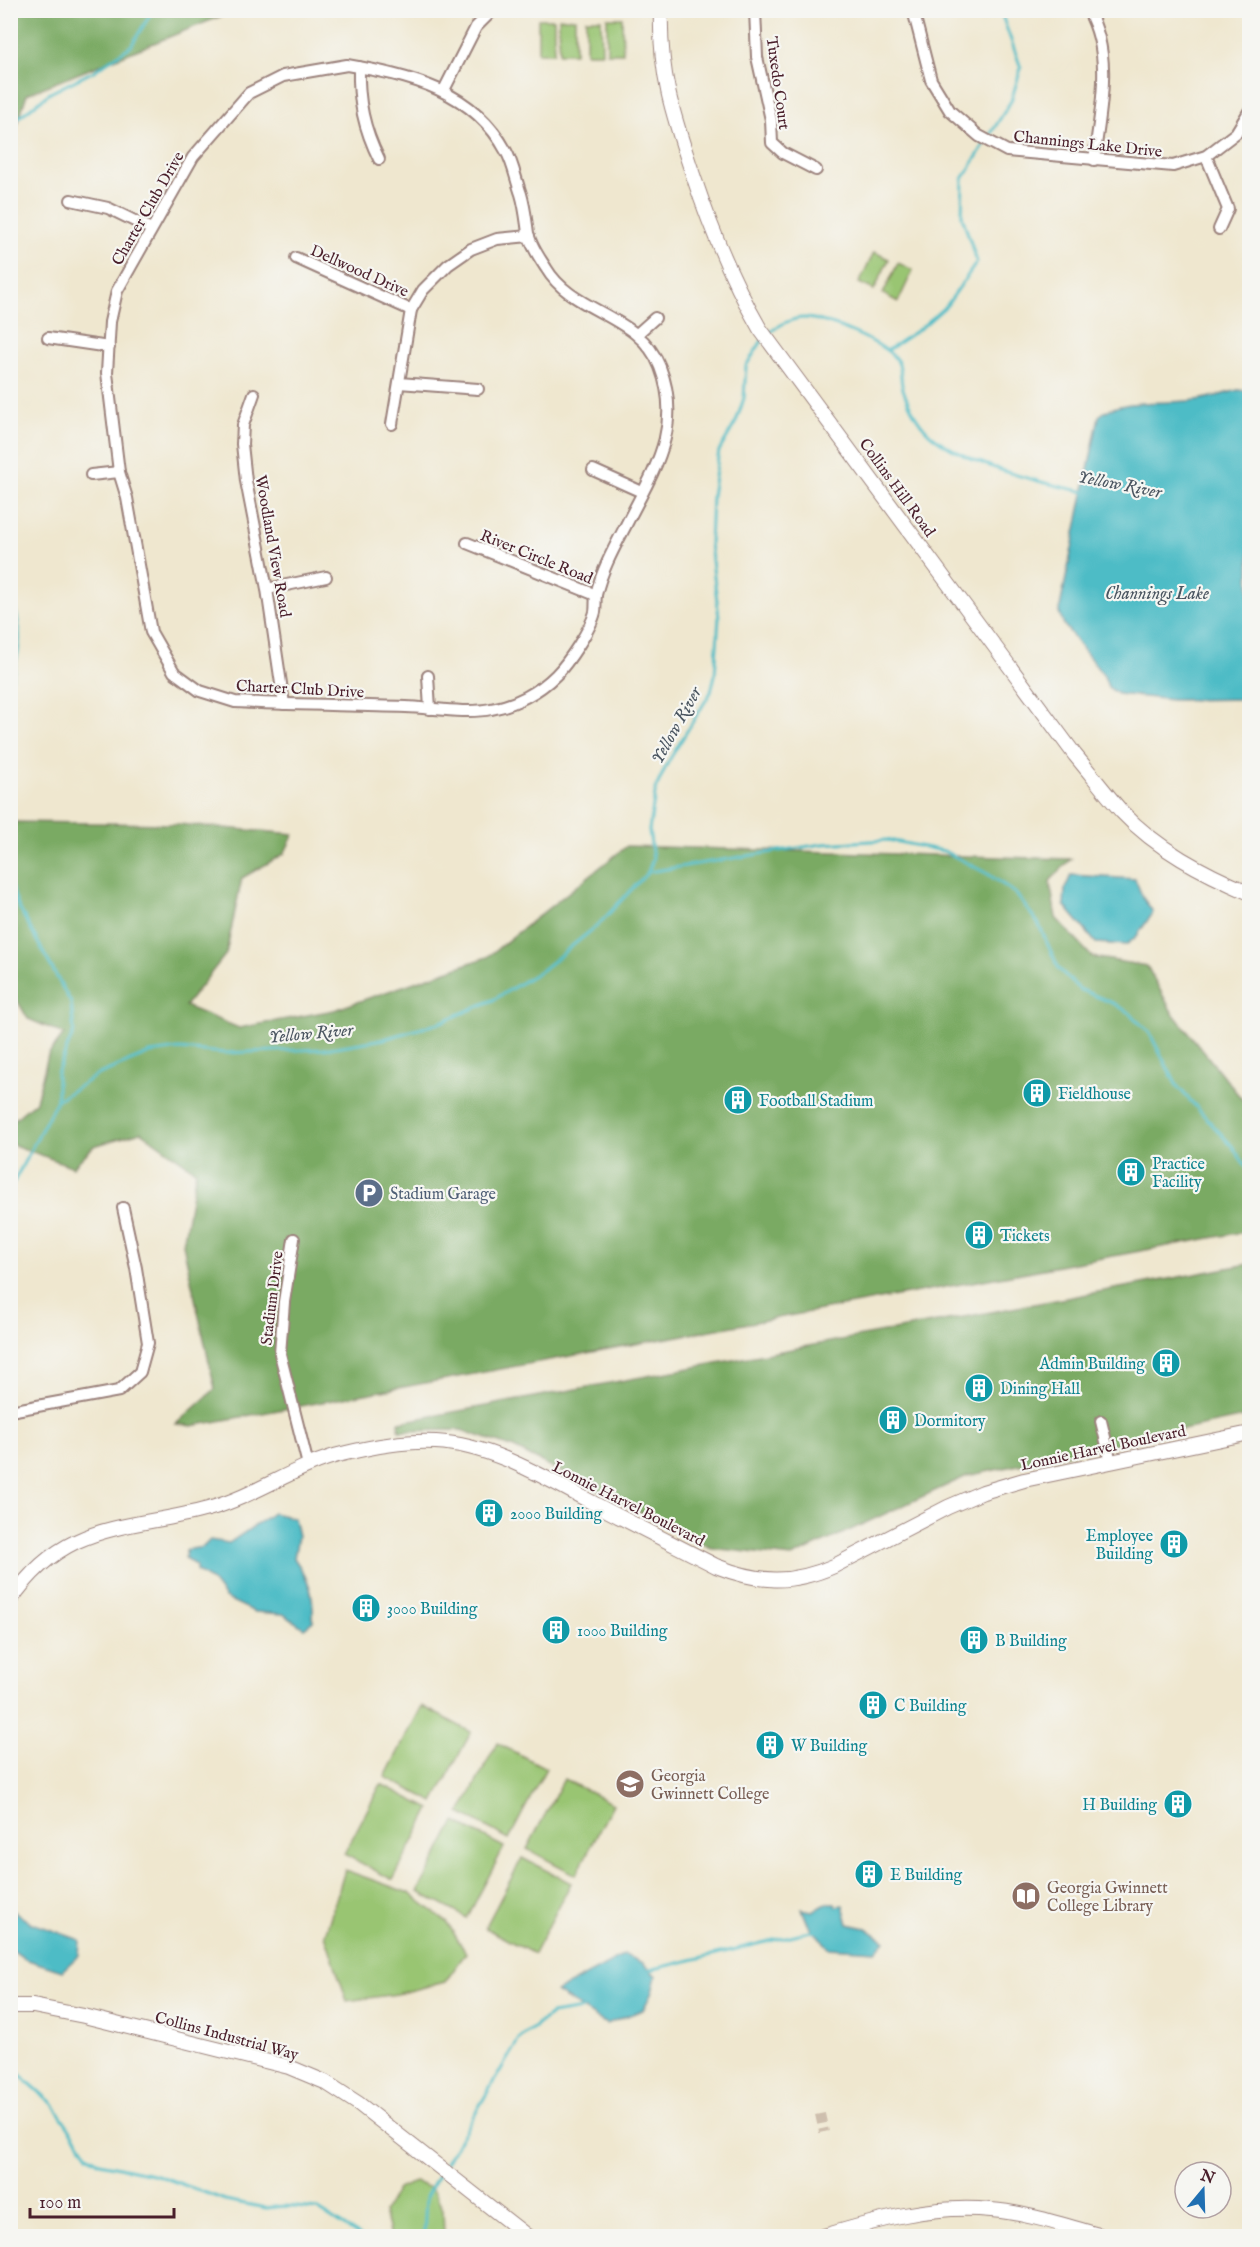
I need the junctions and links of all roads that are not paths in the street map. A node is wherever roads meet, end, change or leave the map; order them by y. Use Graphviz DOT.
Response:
graph roads {
  1 [pos="493,10"];
  2 [pos="661,10"];
  3 [pos="755,10"];
  4 [pos="913,10"];
  5 [pos="1088,10"];
  6 [pos="359,67"];
  7 [pos="444,90"];
  8 [pos="1250,110"];
  9 [pos="1206,156"];
  10 [pos="379,159"];
  11 [pos="1094,160"];
  12 [pos="816,170"];
  13 [pos="70,200"];
  14 [pos="151,229"];
  15 [pos="1220,229"];
  16 [pos="529,236"];
  17 [pos="296,258"];
  18 [pos="411,310"];
  19 [pos="656,318"];
  20 [pos="637,334"];
  21 [pos="48,338"];
  22 [pos="109,347"];
  23 [pos="399,382"];
  24 [pos="478,389"];
  25 [pos="254,394"];
  26 [pos="392,424"];
  27 [pos="593,470"];
  28 [pos="118,472"];
  29 [pos="91,475"];
  30 [pos="642,492"];
  31 [pos="467,543"];
  32 [pos="326,577"];
  33 [pos="267,589"];
  34 [pos="596,596"];
  35 [pos="428,676"];
  36 [pos="284,705"];
  37 [pos="430,709"];
  38 [pos="1250,893"];
  39 [pos="123,1208"];
  40 [pos="294,1239"];
  41 [pos="10,1411"];
  42 [pos="1101,1421"];
  43 [pos="1250,1433"];
  44 [pos="1111,1462"];
  45 [pos="308,1465"];
  46 [pos="10,1601"];
  47 [pos="10,2006"];
  48 [pos="527,2236"];
  49 [pos="824,2236"];
  50 [pos="1102,2236"];
  1 -- 7 [label="street"];
  2 -- 38 [label="street, Collins Hill Road"];
  3 -- 12 [label="street, Tuxedo Court"];
  4 -- 11 [label="street, Channings Lake Drive"];
  5 -- 11 [label="street"];
  6 -- 7 [label="street, Charter Club Drive"];
  6 -- 10 [label="street"];
  6 -- 14 [label="street, Charter Club Drive"];
  7 -- 16 [label="street, Charter Club Drive"];
  8 -- 9 [label="street, Channings Lake Drive"];
  9 -- 11 [label="street, Channings Lake Drive"];
  9 -- 15 [label="street"];
  13 -- 14 [label="street"];
  14 -- 22 [label="street, Charter Club Drive"];
  16 -- 18 [label="street"];
  16 -- 20 [label="street, Charter Club Drive"];
  17 -- 18 [label="street, Dellwood Drive"];
  18 -- 23 [label="street"];
  19 -- 20 [label="street"];
  20 -- 30 [label="street, Charter Club Drive"];
  21 -- 22 [label="street"];
  22 -- 28 [label="street, Charter Club Drive"];
  23 -- 24 [label="street"];
  23 -- 26 [label="street"];
  25 -- 33 [label="street, Woodland View Road"];
  27 -- 30 [label="street"];
  28 -- 29 [label="street"];
  28 -- 36 [label="street, Charter Club Drive"];
  30 -- 34 [label="street, Charter Club Drive"];
  31 -- 34 [label="street, River Circle Road"];
  32 -- 33 [label="street"];
  33 -- 36 [label="street, Woodland View Road"];
  34 -- 37 [label="street, Charter Club Drive"];
  35 -- 37 [label="street"];
  36 -- 37 [label="street, Charter Club Drive"];
  39 -- 41 [label="street"];
  40 -- 45 [label="street, Stadium Drive"];
  42 -- 44 [label="street"];
  43 -- 44 [label="street, Lonnie Harvel Boulevard"];
  44 -- 45 [label="street, Lonnie Harvel Boulevard"];
  45 -- 46 [label="street, Lonnie Harvel Boulevard"];
  47 -- 48 [label="street, Collins Industrial Way"];
  49 -- 50 [label="street"];
}
